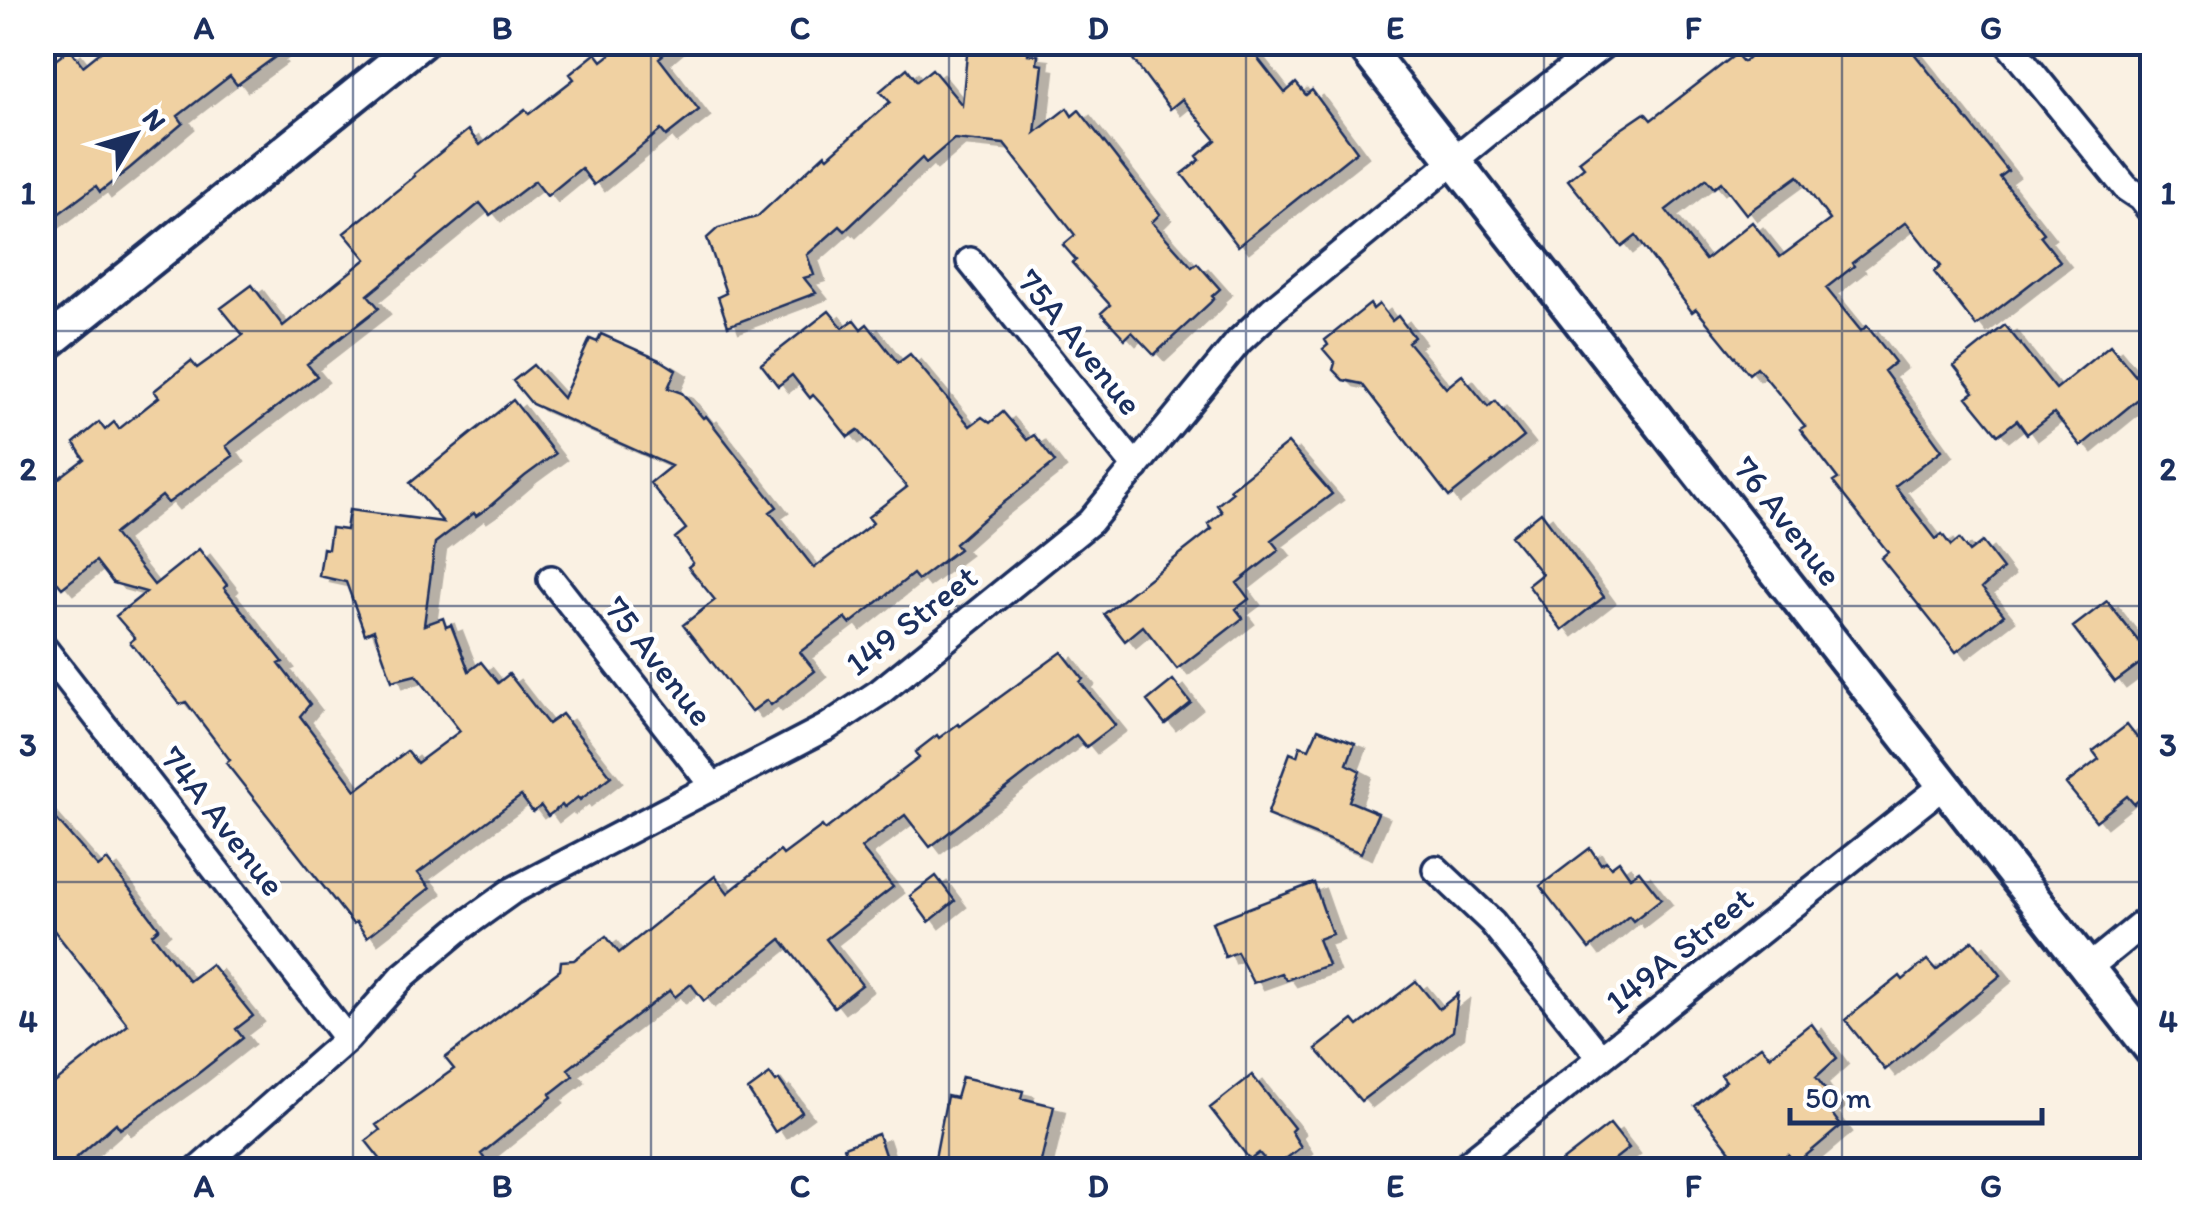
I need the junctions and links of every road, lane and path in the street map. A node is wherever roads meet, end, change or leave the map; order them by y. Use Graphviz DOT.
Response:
graph roads {
  1 [pos="421,42"];
  2 [pos="1361,42"];
  3 [pos="1607,42"];
  4 [pos="2008,42"];
  5 [pos="1454,161"];
  6 [pos="2152,212"];
  7 [pos="970,261"];
  8 [pos="42,347"];
  9 [pos="1136,467"];
  10 [pos="550,579"];
  11 [pos="42,646"];
  12 [pos="1944,785"];
  13 [pos="713,786"];
  14 [pos="1436,870"];
  15 [pos="2152,916"];
  16 [pos="2088,968"];
  17 [pos="347,1039"];
  18 [pos="2152,1050"];
  19 [pos="1601,1058"];
  20 [pos="198,1170"];
  21 [pos="1460,1170"];
  1 -- 8 [label="street"];
  2 -- 5 [label="street, 76 Avenue"];
  3 -- 5 [label="street, 149 Street"];
  4 -- 6 [label="street"];
  5 -- 9 [label="street, 149 Street"];
  5 -- 12 [label="street, 76 Avenue"];
  7 -- 9 [label="street, 75A Avenue"];
  9 -- 13 [label="street, 149 Street"];
  10 -- 13 [label="street, 75 Avenue"];
  11 -- 17 [label="street, 74A Avenue"];
  12 -- 16 [label="street, 76 Avenue"];
  12 -- 19 [label="street, 149A Street"];
  13 -- 17 [label="street, 149 Street"];
  14 -- 19 [label="street"];
  15 -- 16 [label="street"];
  16 -- 18 [label="street, 76 Avenue"];
  17 -- 20 [label="street, 149 Street"];
  19 -- 21 [label="street, 149A Street"];
}
